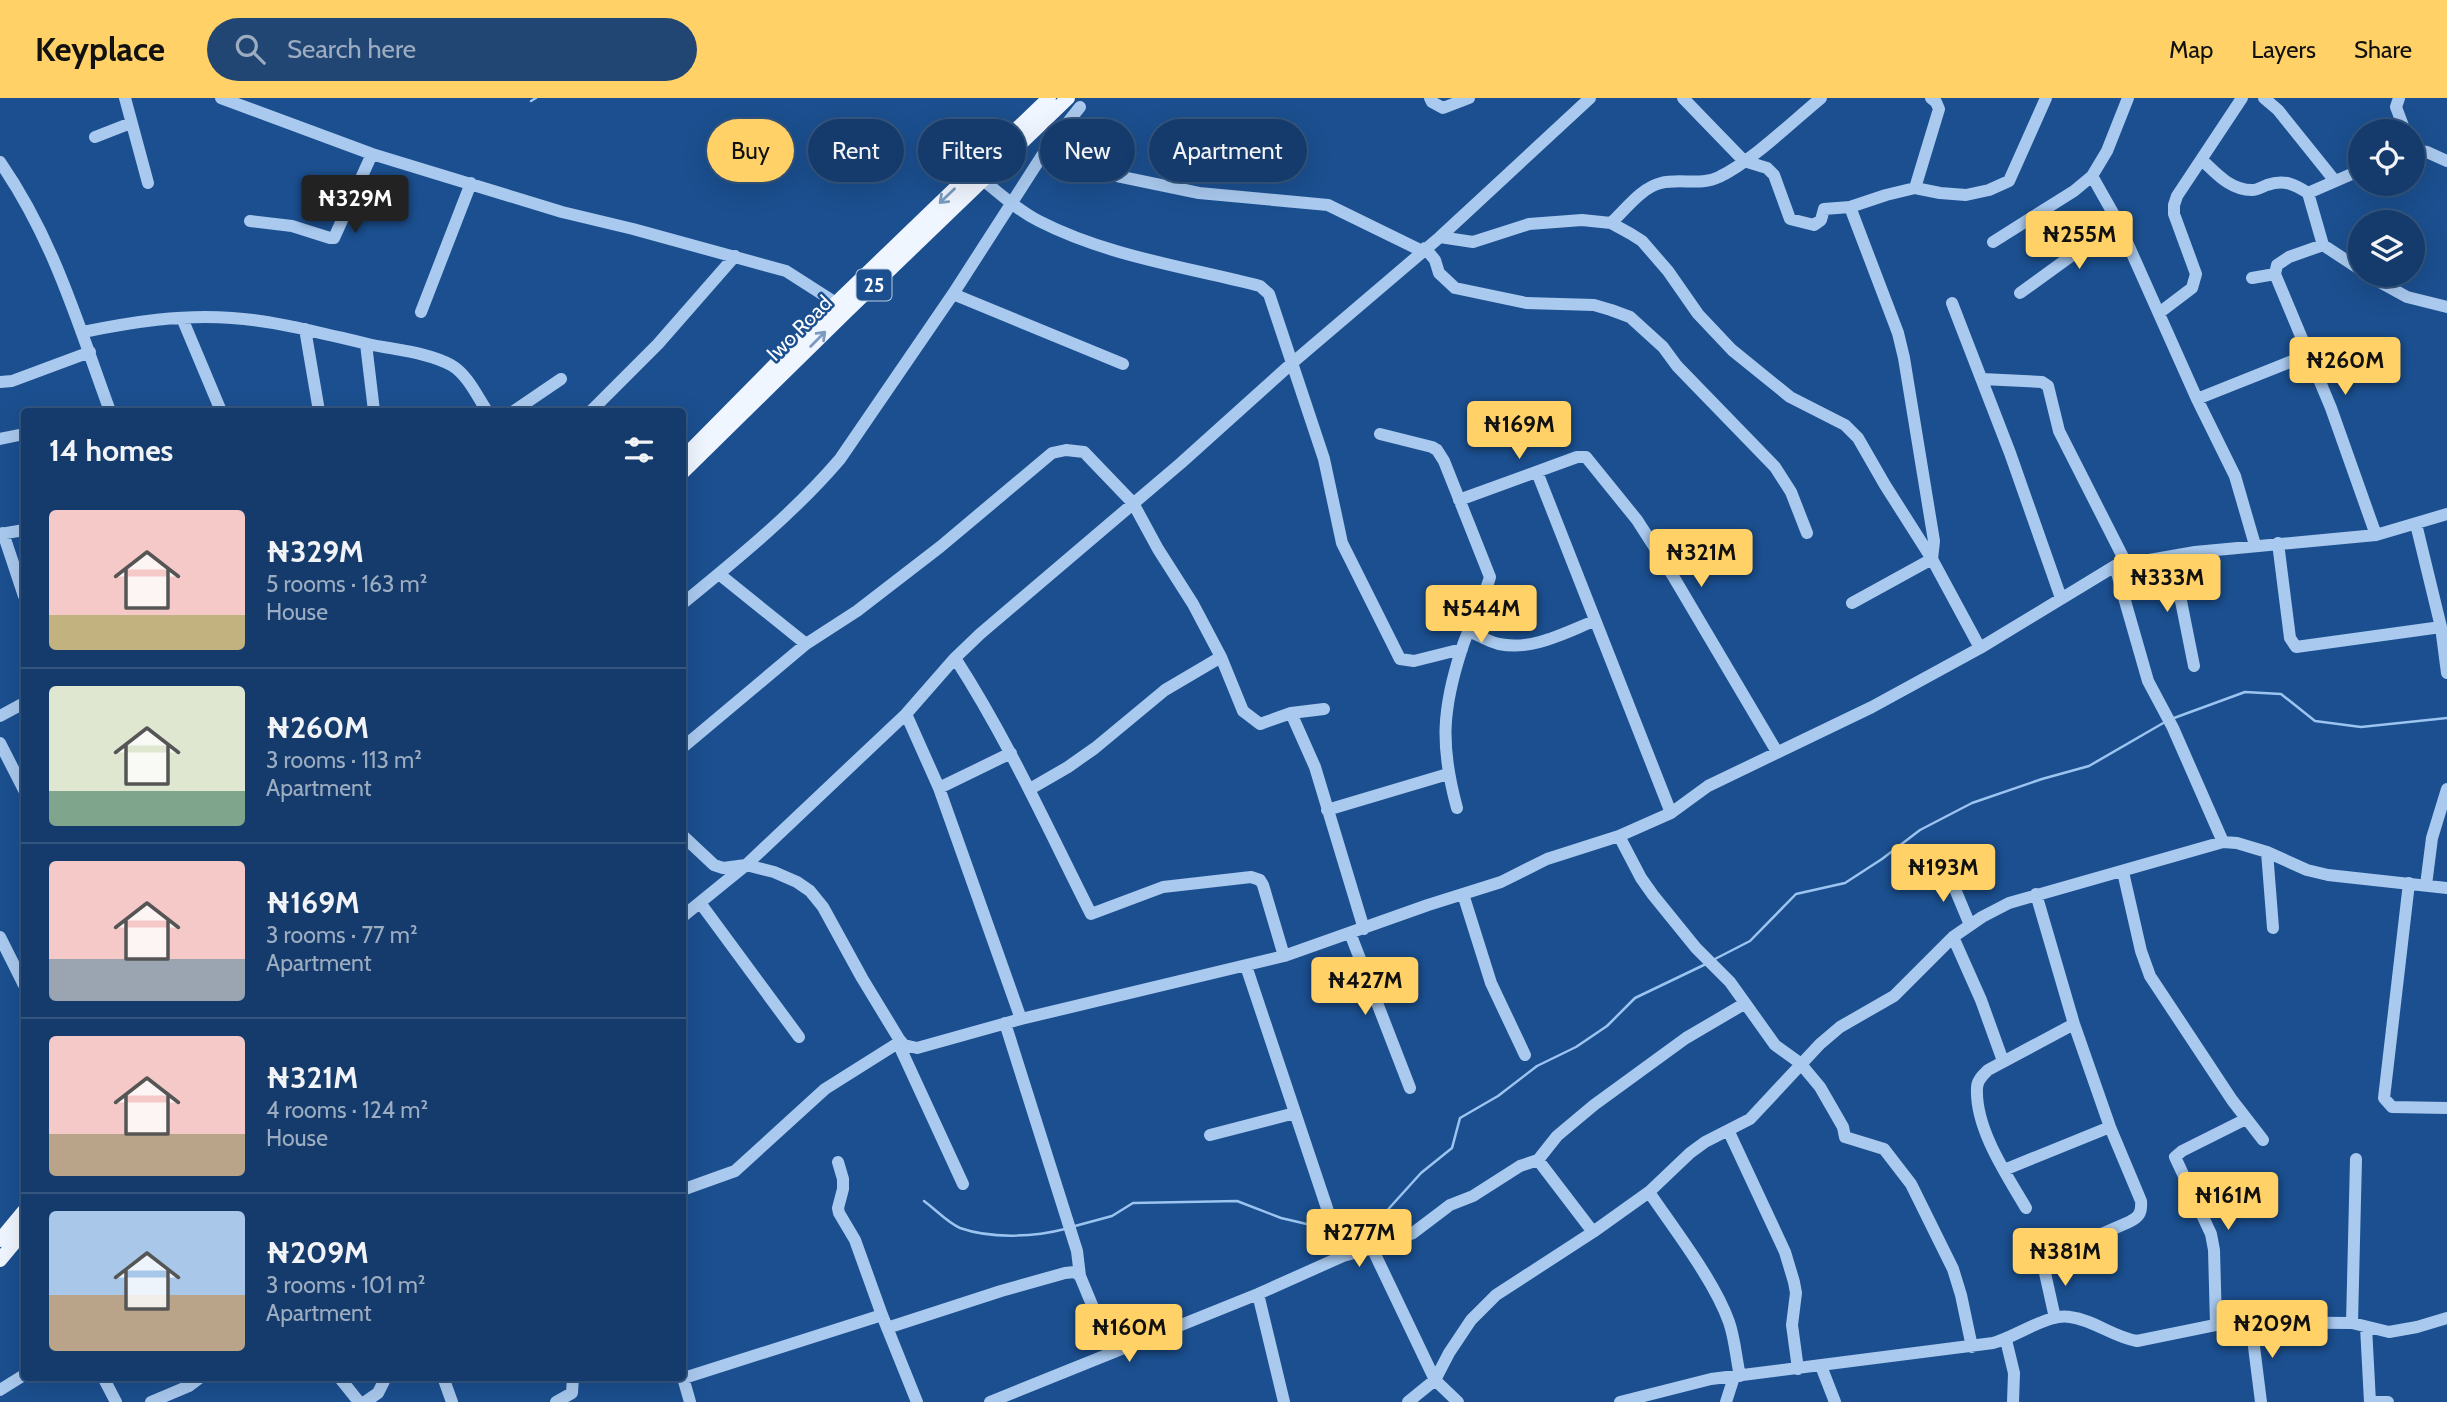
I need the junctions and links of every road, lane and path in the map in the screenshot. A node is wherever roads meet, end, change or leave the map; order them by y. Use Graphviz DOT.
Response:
graph roads {
  1 [pos="125,98"];
  2 [pos="221,98"];
  3 [pos="1049,98"];
  4 [pos="1068,98"];
  5 [pos="1430,98"];
  6 [pos="1469,98"];
  7 [pos="1590,98"];
  8 [pos="1683,98"];
  9 [pos="1821,98"];
  10 [pos="1931,98"];
  11 [pos="2046,98"];
  12 [pos="2128,98"];
  13 [pos="2242,98"];
  14 [pos="2264,98"];
  15 [pos="2399,98"];
  16 [pos="239,102"];
  17 [pos="1080,107"];
  18 [pos="1070,119"];
  19 [pos="2400,119"];
  20 [pos="131,122"];
  21 [pos="95,137"];
  22 [pos="1026,139"];
  23 [pos="2425,152"];
  24 [pos="372,154"];
  25 [pos="1040,158"];
  26 [pos="2202,160"];
  27 [pos="1744,161"];
  28 [pos="0,162"];
  29 [pos="2447,162"];
  30 [pos="2092,176"];
  31 [pos="2348,176"];
  32 [pos="1135,180"];
  33 [pos="2335,181"];
  34 [pos="981,182"];
  35 [pos="985,182"];
  36 [pos="148,183"];
  37 [pos="471,183"];
  38 [pos="1916,188"];
  39 [pos="2308,193"];
  40 [pos="1010,202"];
  41 [pos="1850,207"];
  42 [pos="250,221"];
  43 [pos="2118,222"];
  44 [pos="1611,223"];
  45 [pos="1440,237"];
  46 [pos="1993,242"];
  47 [pos="2323,245"];
  48 [pos="1423,249"];
  49 [pos="735,256"];
  50 [pos="2348,261"];
  51 [pos="2275,274"];
  52 [pos="2252,278"];
  53 [pos="2389,287"];
  54 [pos="2020,293"];
  55 [pos="953,294"];
  56 [pos="836,303"];
  57 [pos="1952,303"];
  58 [pos="2447,307"];
  59 [pos="421,312"];
  60 [pos="2159,313"];
  61 [pos="182,318"];
  62 [pos="305,329"];
  63 [pos="83,332"];
  64 [pos="366,344"];
  65 [pos="90,352"];
  66 [pos="2309,354"];
  67 [pos="1124,364"];
  68 [pos="1291,364"];
  69 [pos="561,379"];
  70 [pos="1982,379"];
  71 [pos="0,382"];
  72 [pos="2197,399"];
  73 [pos="106,408"];
  74 [pos="220,408"];
  75 [pos="318,408"];
  76 [pos="374,408"];
  77 [pos="485,408"];
  78 [pos="518,408"];
  79 [pos="594,408"];
  80 [pos="1380,434"];
  81 [pos="21,435"];
  82 [pos="0,439"];
  83 [pos="686,455"];
  84 [pos="686,469"];
  85 [pos="1537,472"];
  86 [pos="1459,500"];
  87 [pos="1133,503"];
  88 [pos="2447,514"];
  89 [pos="2416,524"];
  90 [pos="21,531"];
  91 [pos="1807,533"];
  92 [pos="1,534"];
  93 [pos="2376,535"];
  94 [pos="2278,543"];
  95 [pos="2255,545"];
  96 [pos="2172,556"];
  97 [pos="1932,559"];
  98 [pos="2121,564"];
  99 [pos="719,574"];
  100 [pos="21,588"];
  101 [pos="2060,598"];
  102 [pos="686,601"];
  103 [pos="1852,603"];
  104 [pos="1594,621"];
  105 [pos="2443,622"];
  106 [pos="1469,631"];
  107 [pos="806,644"];
  108 [pos="1980,648"];
  109 [pos="1462,649"];
  110 [pos="1221,657"];
  111 [pos="955,658"];
  112 [pos="2194,666"];
  113 [pos="2447,673"];
  114 [pos="21,705"];
  115 [pos="1324,709"];
  116 [pos="1291,713"];
  117 [pos="906,714"];
  118 [pos="0,716"];
  119 [pos="0,743"];
  120 [pos="686,745"];
  121 [pos="1777,752"];
  122 [pos="1011,753"];
  123 [pos="1448,774"];
  124 [pos="21,784"];
  125 [pos="939,788"];
  126 [pos="1030,789"];
  127 [pos="2447,789"];
  128 [pos="1457,808"];
  129 [pos="1327,810"];
  130 [pos="1671,813"];
  131 [pos="1619,836"];
  132 [pos="686,839"];
  133 [pos="2223,842"];
  134 [pos="2267,852"];
  135 [pos="746,865"];
  136 [pos="1947,870"];
  137 [pos="2123,872"];
  138 [pos="2409,883"];
  139 [pos="2426,885"];
  140 [pos="2447,888"];
  141 [pos="1463,894"];
  142 [pos="2036,894"];
  143 [pos="701,904"];
  144 [pos="686,914"];
  145 [pos="1970,925"];
  146 [pos="2273,928"];
  147 [pos="1364,929"];
  148 [pos="1350,933"];
  149 [pos="0,937"];
  150 [pos="1953,937"];
  151 [pos="1284,956"];
  152 [pos="1246,966"];
  153 [pos="21,979"];
  154 [pos="1744,1004"];
  155 [pos="1021,1019"];
  156 [pos="1005,1023"];
  157 [pos="2074,1024"];
  158 [pos="799,1037"];
  159 [pos="901,1044"];
  160 [pos="1525,1055"];
  161 [pos="2003,1061"];
  162 [pos="1800,1063"];
  163 [pos="1410,1088"];
  164 [pos="2447,1108"];
  165 [pos="1295,1113"];
  166 [pos="2246,1119"];
  167 [pos="2110,1127"];
  168 [pos="1729,1132"];
  169 [pos="1210,1135"];
  170 [pos="2263,1140"];
  171 [pos="2356,1159"];
  172 [pos="1538,1160"];
  173 [pos="838,1162"];
  174 [pos="2004,1170"];
  175 [pos="963,1184"];
  176 [pos="686,1189"];
  177 [pos="1649,1192"];
  178 [pos="2026,1208"];
  179 [pos="21,1215"];
  180 [pos="1593,1232"];
  181 [pos="21,1235"];
  182 [pos="0,1240"];
  183 [pos="1372,1248"];
  184 [pos="1343,1256"];
  185 [pos="0,1260"];
  186 [pos="1080,1276"];
  187 [pos="1258,1294"];
  188 [pos="882,1315"];
  189 [pos="2055,1318"];
  190 [pos="2447,1318"];
  191 [pos="2251,1323"];
  192 [pos="2352,1323"];
  193 [pos="2216,1324"];
  194 [pos="887,1328"];
  195 [pos="2366,1328"];
  196 [pos="2006,1340"];
  197 [pos="1972,1346"];
  198 [pos="1112,1353"];
  199 [pos="1821,1366"];
  200 [pos="1798,1370"];
  201 [pos="686,1375"];
  202 [pos="1737,1376"];
  203 [pos="21,1377"];
  204 [pos="1712,1379"];
  205 [pos="1435,1380"];
  206 [pos="105,1381"];
  207 [pos="196,1381"];
  208 [pos="342,1381"];
  209 [pos="444,1381"];
  210 [pos="573,1381"];
  211 [pos="684,1381"];
  212 [pos="0,1390"];
  213 [pos="380,1397"];
  214 [pos="1726,1400"];
  215 [pos="116,1402"];
  216 [pos="151,1402"];
  217 [pos="359,1402"];
  218 [pos="365,1402"];
  219 [pos="452,1402"];
  220 [pos="556,1402"];
  221 [pos="690,1402"];
  222 [pos="918,1402"];
  223 [pos="990,1402"];
  224 [pos="1284,1402"];
  225 [pos="1408,1402"];
  226 [pos="1458,1402"];
  227 [pos="1620,1402"];
  228 [pos="1835,1402"];
  229 [pos="2013,1402"];
  230 [pos="2261,1402"];
  231 [pos="2373,1402"];
  232 [pos="2388,1402"];
  1 -- 20 [label="street"];
  2 -- 16 [label="street"];
  3 -- 56 [label="main road, Iwo Road, one-way"];
  4 -- 22 [label="main road, Iwo Road / 25"];
  5 -- 6 [label="street"];
  7 -- 45 [label="street"];
  8 -- 27 [label="street"];
  9 -- 27 [label="street"];
  10 -- 38 [label="street"];
  11 -- 38 [label="street"];
  12 -- 30 [label="street"];
  13 -- 26 [label="street"];
  14 -- 33 [label="street"];
  15 -- 19 [label="street"];
  16 -- 24 [label="street"];
  17 -- 18 [label="street"];
  20 -- 21 [label="street"];
  20 -- 36 [label="street"];
  23 -- 29 [label="street"];
  24 -- 37 [label="street"];
  24 -- 42 [label="street"];
  25 -- 40 [label="street"];
  26 -- 39 [label="street"];
  26 -- 60 [label="street"];
  27 -- 41 [label="street"];
  27 -- 44 [label="street"];
  28 -- 63 [label="street"];
  30 -- 43 [label="street"];
  30 -- 46 [label="street"];
  31 -- 33 [label="street"];
  32 -- 48 [label="street"];
  33 -- 39 [label="street"];
  84 -- 34 [label="main road, Iwo Road / 25, one-way"];
  35 -- 40 [label="street"];
  37 -- 49 [label="street"];
  37 -- 59 [label="street"];
  38 -- 41 [label="street"];
  39 -- 47 [label="street"];
  40 -- 55 [label="street"];
  40 -- 68 [label="street"];
  41 -- 97 [label="street"];
  43 -- 54 [label="street"];
  43 -- 60 [label="street"];
  44 -- 45 [label="street"];
  44 -- 97 [label="street"];
  45 -- 48 [label="street"];
  47 -- 50 [label="street"];
  47 -- 51 [label="street"];
  48 -- 68 [label="street"];
  48 -- 91 [label="street"];
  49 -- 56 [label="street"];
  49 -- 79 [label="street"];
  51 -- 52 [label="street"];
  51 -- 66 [label="street"];
  53 -- 58 [label="street"];
  55 -- 67 [label="street"];
  55 -- 99 [label="street"];
  56 -- 83 [label="main road, Iwo Road"];
  57 -- 70 [label="street"];
  60 -- 72 [label="street"];
  61 -- 62 [label="street"];
  61 -- 63 [label="street"];
  61 -- 74 [label="street"];
  62 -- 64 [label="street"];
  62 -- 75 [label="street"];
  63 -- 65 [label="street"];
  64 -- 76 [label="street"];
  64 -- 77 [label="street"];
  65 -- 71 [label="street"];
  65 -- 73 [label="street"];
  66 -- 72 [label="street"];
  66 -- 93 [label="street"];
  68 -- 87 [label="street"];
  68 -- 109 [label="street"];
  69 -- 78 [label="street"];
  70 -- 98 [label="street"];
  70 -- 101 [label="street"];
  72 -- 95 [label="street"];
  80 -- 86 [label="street"];
  81 -- 82 [label="street"];
  85 -- 86 [label="street"];
  85 -- 104 [label="street"];
  85 -- 121 [label="street"];
  86 -- 106 [label="street"];
  87 -- 107 [label="street"];
  87 -- 110 [label="street"];
  87 -- 111 [label="street"];
  88 -- 89 [label="street"];
  89 -- 93 [label="street"];
  89 -- 105 [label="street"];
  90 -- 92 [label="street"];
  92 -- 100 [label="street"];
  93 -- 94 [label="street"];
  94 -- 95 [label="street"];
  94 -- 105 [label="street"];
  95 -- 96 [label="street"];
  96 -- 98 [label="street"];
  96 -- 112 [label="street"];
  97 -- 103 [label="street"];
  97 -- 108 [label="street"];
  98 -- 101 [label="street"];
  98 -- 133 [label="street"];
  99 -- 102 [label="street"];
  99 -- 107 [label="street"];
  101 -- 108 [label="street"];
  104 -- 106 [label="street"];
  104 -- 130 [label="street"];
  105 -- 113 [label="street"];
  106 -- 109 [label="street"];
  107 -- 120 [label="street"];
  108 -- 121 [label="street"];
  109 -- 123 [label="street"];
  110 -- 116 [label="street"];
  110 -- 126 [label="street"];
  111 -- 117 [label="street"];
  111 -- 122 [label="street"];
  114 -- 118 [label="street"];
  115 -- 116 [label="street"];
  116 -- 129 [label="street"];
  117 -- 125 [label="street"];
  117 -- 135 [label="street"];
  119 -- 124 [label="street"];
  121 -- 130 [label="street"];
  122 -- 125 [label="street"];
  122 -- 126 [label="street"];
  123 -- 128 [label="street"];
  123 -- 129 [label="street"];
  125 -- 155 [label="street"];
  126 -- 151 [label="street"];
  127 -- 139 [label="street"];
  129 -- 147 [label="street"];
  130 -- 131 [label="street"];
  131 -- 141 [label="street"];
  131 -- 154 [label="street"];
  132 -- 135 [label="street"];
  133 -- 134 [label="street"];
  133 -- 137 [label="street"];
  134 -- 138 [label="street"];
  134 -- 146 [label="street"];
  135 -- 143 [label="street"];
  135 -- 159 [label="street"];
  136 -- 145 [label="street"];
  137 -- 142 [label="street"];
  137 -- 166 [label="street"];
  138 -- 139 [label="street"];
  138 -- 164 [label="street"];
  139 -- 140 [label="street"];
  141 -- 147 [label="street"];
  141 -- 160 [label="street"];
  142 -- 145 [label="street"];
  142 -- 157 [label="street"];
  143 -- 144 [label="street"];
  143 -- 158 [label="street"];
  145 -- 150 [label="street"];
  147 -- 148 [label="street"];
  148 -- 151 [label="street"];
  148 -- 163 [label="street"];
  149 -- 153 [label="street"];
  150 -- 161 [label="street"];
  150 -- 162 [label="street"];
  151 -- 152 [label="street"];
  152 -- 155 [label="street"];
  152 -- 165 [label="street"];
  154 -- 162 [label="street"];
  154 -- 172 [label="street"];
  155 -- 156 [label="street"];
  156 -- 159 [label="street"];
  156 -- 186 [label="street"];
  157 -- 161 [label="street"];
  157 -- 167 [label="street"];
  159 -- 175 [label="street"];
  159 -- 176 [label="street"];
  161 -- 174 [label="street"];
  162 -- 168 [label="street"];
  162 -- 197 [label="street"];
  165 -- 169 [label="street"];
  165 -- 184 [label="street"];
  166 -- 170 [label="street"];
  166 -- 193 [label="street"];
  167 -- 174 [label="street"];
  167 -- 189 [label="street"];
  168 -- 177 [label="street"];
  168 -- 200 [label="street"];
  171 -- 192 [label="street"];
  172 -- 180 [label="street"];
  172 -- 183 [label="street"];
  173 -- 188 [label="street"];
  174 -- 178 [label="street"];
  177 -- 180 [label="street"];
  177 -- 202 [label="street"];
  179 -- 182 [label="main road"];
  180 -- 205 [label="street"];
  181 -- 185 [label="main road"];
  183 -- 184 [label="street"];
  183 -- 205 [label="street"];
  184 -- 187 [label="street"];
  186 -- 194 [label="street"];
  186 -- 198 [label="street"];
  187 -- 198 [label="street"];
  187 -- 224 [label="street"];
  188 -- 194 [label="street"];
  188 -- 201 [label="street"];
  189 -- 193 [label="street"];
  189 -- 196 [label="street"];
  190 -- 195 [label="street"];
  191 -- 192 [label="street"];
  191 -- 193 [label="street"];
  191 -- 230 [label="street"];
  192 -- 195 [label="street"];
  194 -- 222 [label="street"];
  195 -- 231 [label="street"];
  196 -- 197 [label="street"];
  196 -- 229 [label="street"];
  197 -- 199 [label="street"];
  198 -- 223 [label="street"];
  199 -- 200 [label="street"];
  199 -- 228 [label="street"];
  200 -- 202 [label="street"];
  202 -- 204 [label="street"];
  202 -- 214 [label="street"];
  203 -- 212 [label="street"];
  204 -- 214 [label="street"];
  204 -- 227 [label="street"];
  205 -- 225 [label="street"];
  205 -- 226 [label="street"];
  206 -- 215 [label="street"];
  207 -- 216 [label="street"];
  208 -- 217 [label="street"];
  209 -- 219 [label="street"];
  210 -- 220 [label="street"];
  211 -- 221 [label="street"];
  213 -- 218 [label="street"];
  231 -- 232 [label="street"];
}
